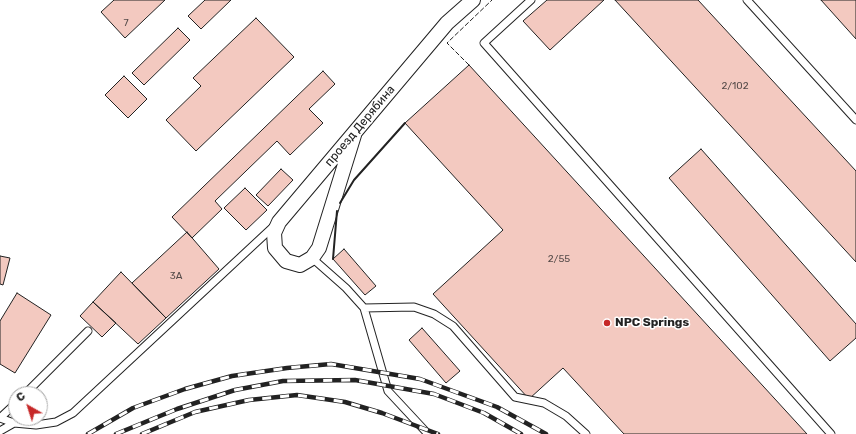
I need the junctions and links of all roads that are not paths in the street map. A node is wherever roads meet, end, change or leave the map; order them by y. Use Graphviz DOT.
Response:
graph roads {
  1 [pos="473,0"];
  2 [pos="531,0"];
  3 [pos="747,0"];
  4 [pos="856,120"];
  5 [pos="355,132"];
  6 [pos="279,222"];
  7 [pos="312,258"];
  8 [pos="364,308"];
  9 [pos="88,331"];
  10 [pos="33,386"];
  11 [pos="8,410"];
  12 [pos="0,418"];
  13 [pos="48,423"];
  14 [pos="9,426"];
  15 [pos="0,431"];
  16 [pos="428,434"];
  17 [pos="586,434"];
  18 [pos="831,434"];
  1 -- 5 [label="street, проезд Дерябина"];
  2 -- 18 [label="lane"];
  3 -- 4 [label="lane"];
  5 -- 6 [label="street, проезд Дерябина"];
  5 -- 7 [label="street"];
  6 -- 7 [label="street, проезд Дерябина"];
  6 -- 13 [label="lane"];
  7 -- 8 [label="lane"];
  8 -- 16 [label="lane"];
  8 -- 17 [label="lane"];
  9 -- 10 [label="lane"];
  11 -- 12 [label="lane"];
  14 -- 15 [label="lane"];
}
